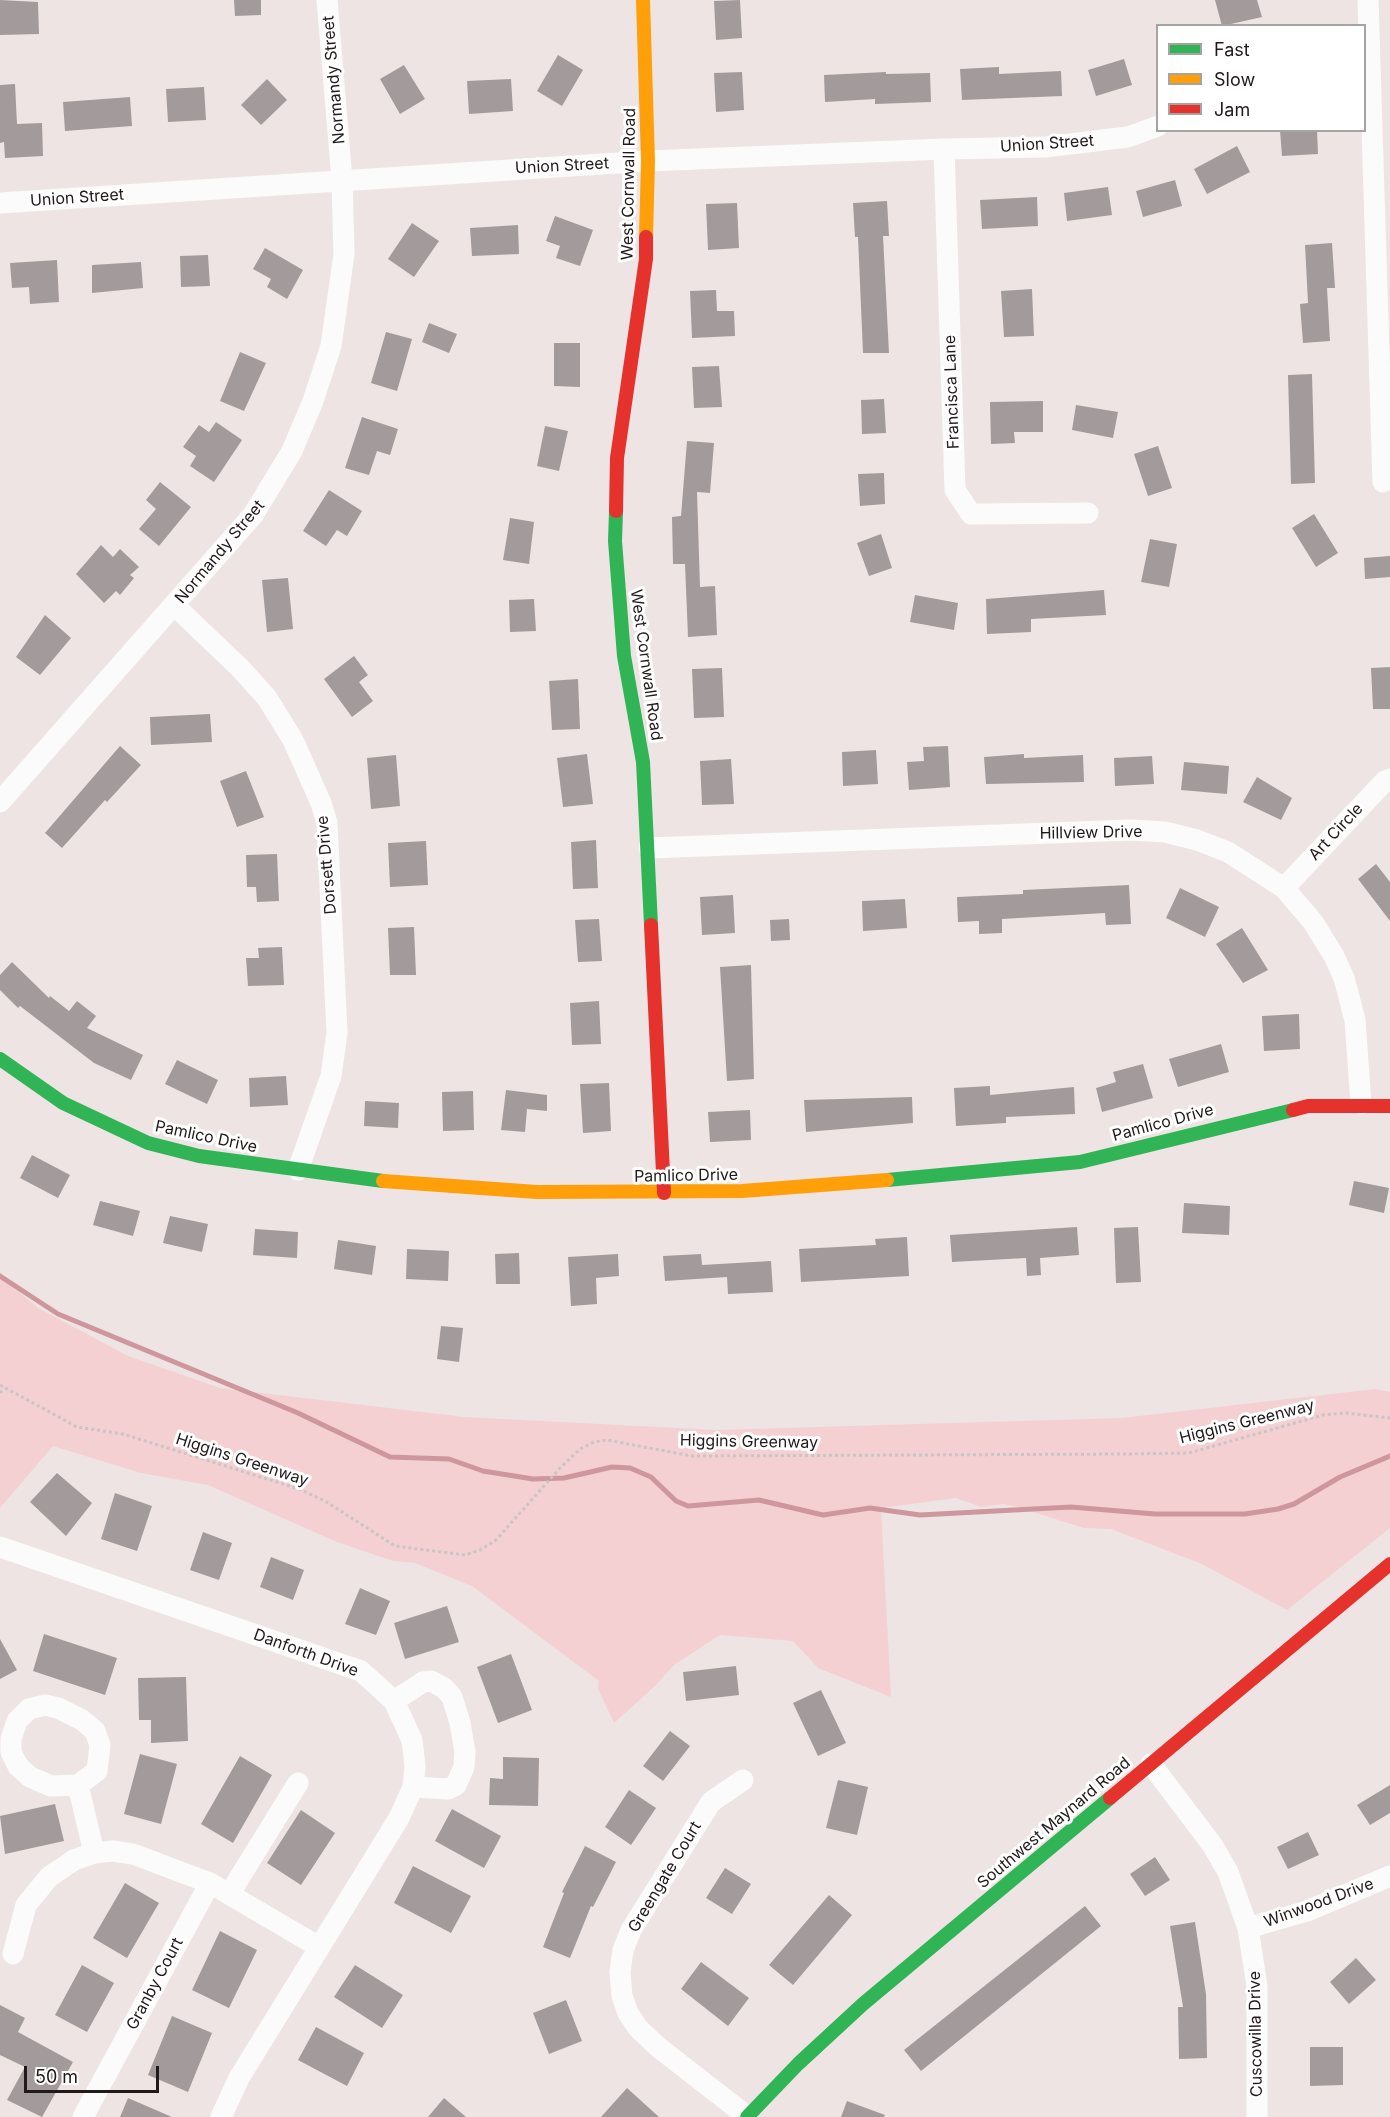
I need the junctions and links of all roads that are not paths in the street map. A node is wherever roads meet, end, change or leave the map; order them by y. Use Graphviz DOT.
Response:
graph roads {
  1 [pos="327,0"];
  2 [pos="643,0"];
  3 [pos="1368,0"];
  4 [pos="1367,51"];
  5 [pos="1156,127"];
  6 [pos="944,149"];
  7 [pos="648,161"];
  8 [pos="342,180"];
  9 [pos="0,203"];
  10 [pos="1383,483"];
  11 [pos="1088,513"];
  12 [pos="175,606"];
  13 [pos="1390,779"];
  14 [pos="0,802"];
  15 [pos="649,848"];
  16 [pos="1284,888"];
  17 [pos="0,1059"];
  18 [pos="1361,1104"];
  19 [pos="1390,1106"];
  20 [pos="298,1170"];
  21 [pos="664,1193"];
  22 [pos="0,1547"];
  23 [pos="1390,1564"];
  24 [pos="394,1701"];
  25 [pos="1151,1764"];
  26 [pos="743,1780"];
  27 [pos="298,1783"];
  28 [pos="78,1785"];
  29 [pos="413,1787"];
  30 [pos="94,1853"];
  31 [pos="1390,1876"];
  32 [pos="210,1883"];
  33 [pos="230,1893"];
  34 [pos="1248,1928"];
  35 [pos="319,1947"];
  36 [pos="13,1954"];
  37 [pos="84,2117"];
  38 [pos="220,2117"];
  39 [pos="748,2117"];
  40 [pos="1257,2117"];
  1 -- 8 [label="street, Normandy Street"];
  2 -- 7 [label="street, West Cornwall Road"];
  3 -- 4 [label="street"];
  4 -- 10 [label="street"];
  5 -- 6 [label="street, Union Street"];
  6 -- 7 [label="street, Union Street"];
  6 -- 11 [label="street, Francisca Lane"];
  7 -- 8 [label="street, Union Street"];
  7 -- 15 [label="street, West Cornwall Road"];
  8 -- 9 [label="street, Union Street"];
  8 -- 12 [label="street, Normandy Street"];
  12 -- 14 [label="street, Normandy Street"];
  12 -- 20 [label="street, Dorsett Drive"];
  13 -- 16 [label="street, Art Circle"];
  15 -- 16 [label="street, Hillview Drive"];
  15 -- 21 [label="street, West Cornwall Road"];
  16 -- 18 [label="street, Hillview Drive"];
  17 -- 20 [label="street, Pamlico Drive"];
  18 -- 19 [label="street, Pamlico Drive"];
  18 -- 21 [label="street, Pamlico Drive"];
  20 -- 21 [label="street, Pamlico Drive"];
  22 -- 24 [label="street, Danforth Drive"];
  23 -- 25 [label="street, Southwest Maynard Road"];
  24 -- 29 [label="street, Danforth Drive"];
  24 -- 29 [label="street"];
  25 -- 34 [label="street, Cuscowilla Drive"];
  25 -- 39 [label="street, Southwest Maynard Road"];
  26 -- 39 [label="street, Greengate Court"];
  27 -- 33 [label="street"];
  28 -- 28 [label="street"];
  28 -- 30 [label="street"];
  29 -- 35 [label="street, Danforth Drive"];
  30 -- 32 [label="street"];
  30 -- 36 [label="street"];
  31 -- 34 [label="street, Winwood Drive"];
  32 -- 33 [label="street"];
  32 -- 37 [label="street, Granby Court"];
  33 -- 35 [label="street"];
  34 -- 40 [label="street, Cuscowilla Drive"];
  35 -- 38 [label="street, Danforth Drive"];
}
